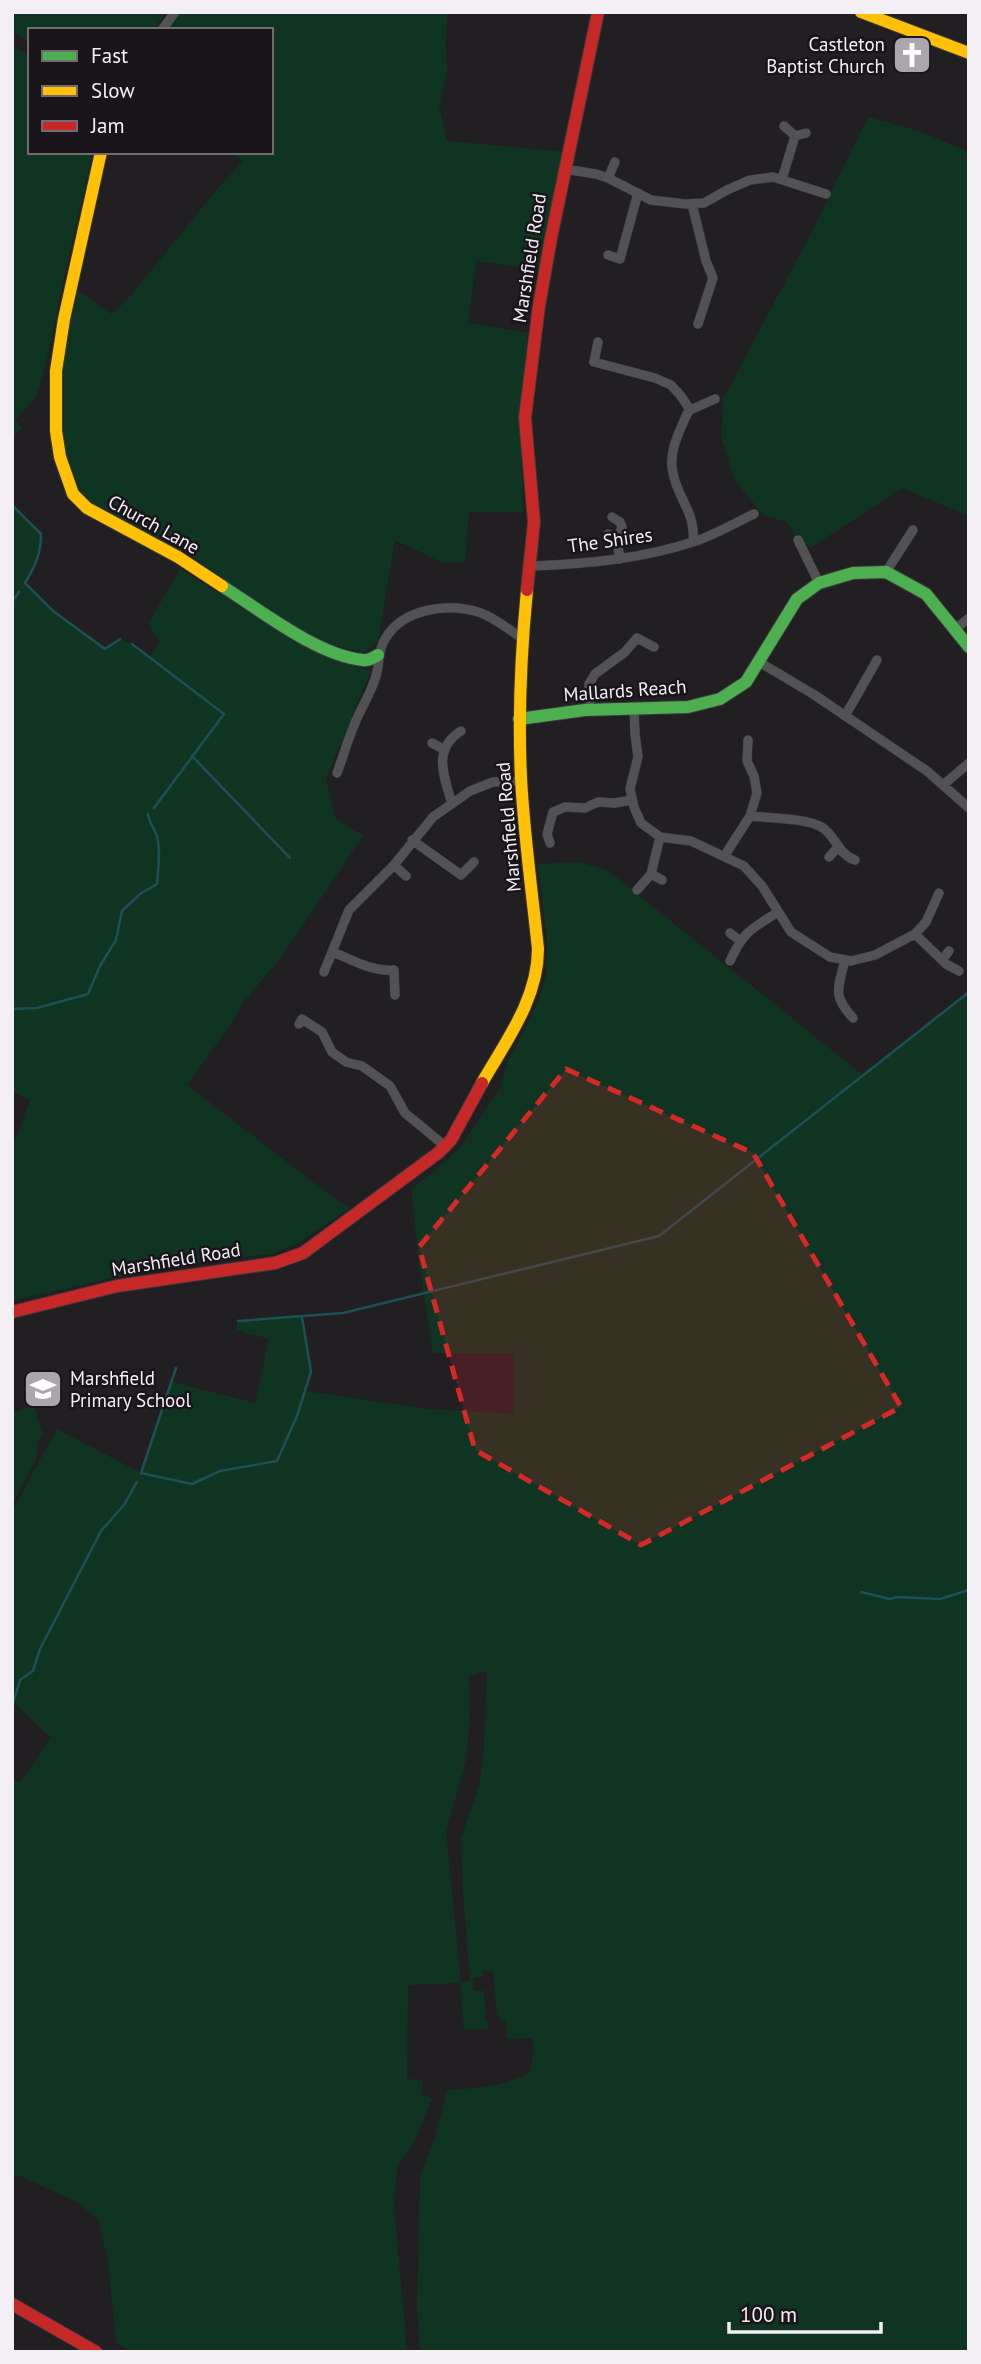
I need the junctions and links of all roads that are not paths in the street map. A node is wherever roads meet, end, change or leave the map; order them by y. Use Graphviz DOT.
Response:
graph roads {
  1 [pos="175,12"];
  2 [pos="598,12"];
  3 [pos="862,12"];
  4 [pos="891,17"];
  5 [pos="163,28"];
  6 [pos="969,53"];
  7 [pos="784,126"];
  8 [pos="806,133"];
  9 [pos="795,136"];
  10 [pos="101,154"];
  11 [pos="615,162"];
  12 [pos="564,169"];
  13 [pos="608,178"];
  14 [pos="782,179"];
  15 [pos="638,193"];
  16 [pos="826,194"];
  17 [pos="692,204"];
  18 [pos="608,254"];
  19 [pos="698,324"];
  20 [pos="598,342"];
  21 [pos="715,398"];
  22 [pos="690,410"];
  23 [pos="754,514"];
  24 [pos="612,517"];
  25 [pos="913,530"];
  26 [pos="608,534"];
  27 [pos="618,538"];
  28 [pos="797,540"];
  29 [pos="694,542"];
  30 [pos="620,559"];
  31 [pos="531,566"];
  32 [pos="886,572"];
  33 [pos="819,583"];
  34 [pos="969,618"];
  35 [pos="954,630"];
  36 [pos="522,638"];
  37 [pos="654,647"];
  38 [pos="969,647"];
  39 [pos="378,655"];
  40 [pos="877,660"];
  41 [pos="759,662"];
  42 [pos="634,708"];
  43 [pos="590,709"];
  44 [pos="845,716"];
  45 [pos="519,719"];
  46 [pos="461,731"];
  47 [pos="748,740"];
  48 [pos="432,743"];
  49 [pos="444,750"];
  50 [pos="969,763"];
  51 [pos="337,774"];
  52 [pos="521,781"];
  53 [pos="943,785"];
  54 [pos="632,800"];
  55 [pos="452,804"];
  56 [pos="969,808"];
  57 [pos="750,816"];
  58 [pos="660,837"];
  59 [pos="412,840"];
  60 [pos="550,843"];
  61 [pos="838,847"];
  62 [pos="725,855"];
  63 [pos="829,857"];
  64 [pos="855,859"];
  65 [pos="474,862"];
  66 [pos="394,865"];
  67 [pos="651,874"];
  68 [pos="406,876"];
  69 [pos="662,880"];
  70 [pos="636,890"];
  71 [pos="939,893"];
  72 [pos="778,912"];
  73 [pos="730,933"];
  74 [pos="915,934"];
  75 [pos="739,940"];
  76 [pos="949,951"];
  77 [pos="333,952"];
  78 [pos="845,960"];
  79 [pos="942,960"];
  80 [pos="730,961"];
  81 [pos="958,971"];
  82 [pos="324,972"];
  83 [pos="395,995"];
  84 [pos="853,1018"];
  85 [pos="299,1024"];
  86 [pos="445,1146"];
  87 [pos="12,1312"];
  88 [pos="12,2304"];
  89 [pos="96,2352"];
  1 -- 5 [label="street"];
  2 -- 12 [label="street, Marshfield Road"];
  3 -- 4 [label="street"];
  4 -- 6 [label="street"];
  7 -- 9 [label="street"];
  8 -- 9 [label="street"];
  9 -- 14 [label="street"];
  10 -- 39 [label="street, Church Lane"];
  11 -- 13 [label="street"];
  12 -- 13 [label="street"];
  12 -- 31 [label="street, Marshfield Road"];
  13 -- 15 [label="street"];
  14 -- 16 [label="street"];
  14 -- 17 [label="street"];
  15 -- 17 [label="street"];
  15 -- 18 [label="street"];
  17 -- 19 [label="street"];
  20 -- 22 [label="street"];
  21 -- 22 [label="street"];
  22 -- 29 [label="street"];
  23 -- 29 [label="street, The Shires"];
  24 -- 27 [label="street"];
  25 -- 32 [label="street"];
  26 -- 27 [label="street"];
  27 -- 30 [label="street"];
  28 -- 33 [label="street"];
  29 -- 30 [label="street, The Shires"];
  30 -- 31 [label="street, The Shires"];
  31 -- 36 [label="street, Marshfield Road"];
  32 -- 33 [label="street, Mallards Reach"];
  32 -- 35 [label="street"];
  33 -- 41 [label="street, Mallards Reach"];
  34 -- 35 [label="street"];
  35 -- 38 [label="street"];
  36 -- 39 [label="street"];
  36 -- 45 [label="street, Marshfield Road"];
  37 -- 43 [label="street"];
  39 -- 51 [label="street"];
  40 -- 44 [label="street"];
  41 -- 42 [label="street, Mallards Reach"];
  41 -- 44 [label="street"];
  42 -- 43 [label="street, Mallards Reach"];
  42 -- 54 [label="street"];
  43 -- 45 [label="street, Mallards Reach"];
  44 -- 53 [label="street"];
  45 -- 52 [label="street, Marshfield Road"];
  46 -- 49 [label="street"];
  47 -- 57 [label="street"];
  48 -- 49 [label="street"];
  49 -- 55 [label="street"];
  50 -- 53 [label="street"];
  52 -- 55 [label="street"];
  52 -- 86 [label="street, Marshfield Road"];
  53 -- 56 [label="street"];
  54 -- 58 [label="street"];
  54 -- 60 [label="street"];
  55 -- 59 [label="street"];
  57 -- 61 [label="street"];
  57 -- 62 [label="street"];
  58 -- 62 [label="street"];
  58 -- 67 [label="street"];
  59 -- 65 [label="street"];
  59 -- 66 [label="street"];
  61 -- 63 [label="street"];
  61 -- 64 [label="street"];
  62 -- 72 [label="street"];
  66 -- 68 [label="street"];
  66 -- 77 [label="street"];
  67 -- 69 [label="street"];
  67 -- 70 [label="street"];
  71 -- 74 [label="street"];
  72 -- 75 [label="street"];
  72 -- 78 [label="street"];
  73 -- 75 [label="street"];
  74 -- 78 [label="street"];
  74 -- 79 [label="street"];
  75 -- 80 [label="street"];
  76 -- 79 [label="street"];
  77 -- 82 [label="street"];
  77 -- 83 [label="street"];
  78 -- 84 [label="street"];
  79 -- 81 [label="street"];
  85 -- 86 [label="street"];
  86 -- 87 [label="street, Marshfield Road"];
  88 -- 89 [label="street"];
}
